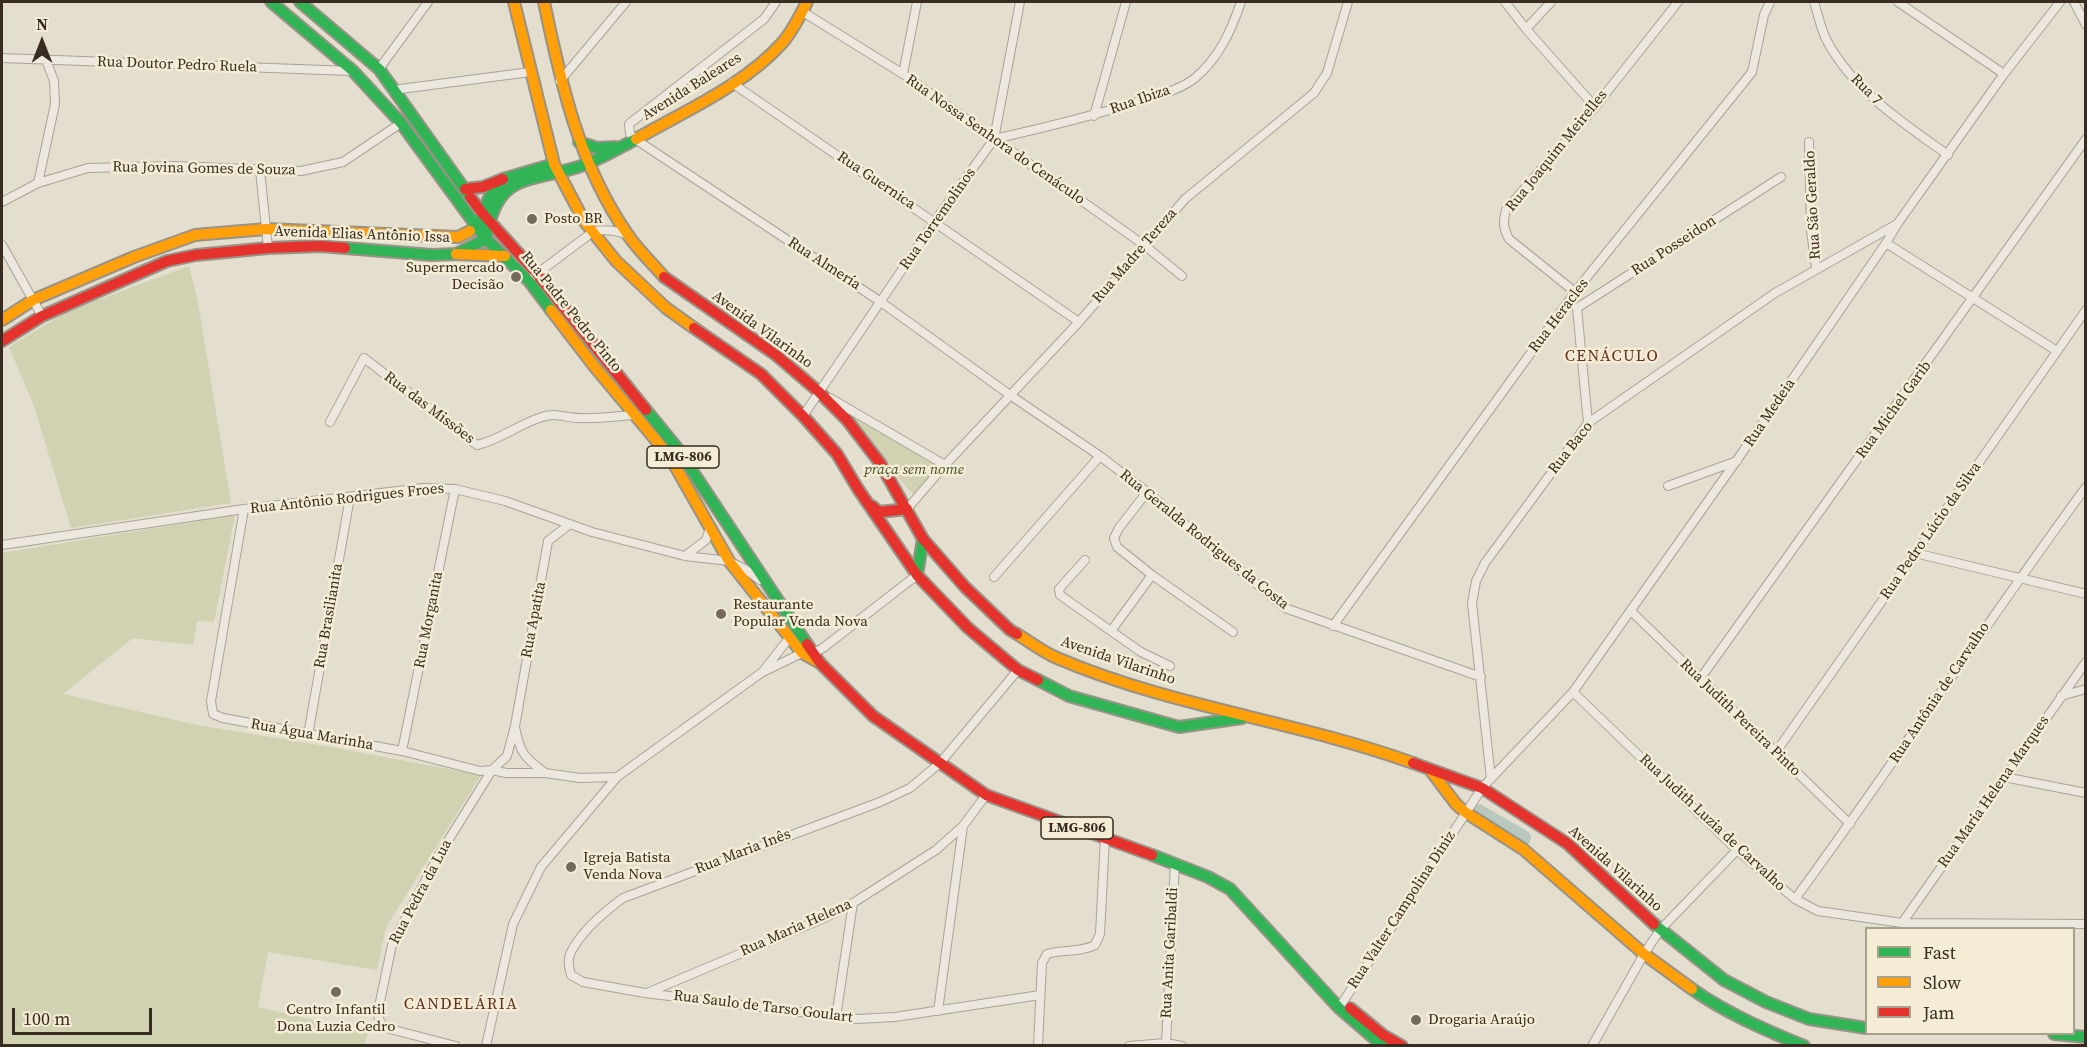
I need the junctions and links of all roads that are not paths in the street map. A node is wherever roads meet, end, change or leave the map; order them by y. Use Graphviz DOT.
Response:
graph roads {
  1 [pos="271,2"];
  2 [pos="428,2"];
  3 [pos="514,2"];
  4 [pos="544,2"];
  5 [pos="626,2"];
  6 [pos="776,2"];
  7 [pos="917,2"];
  8 [pos="1020,2"];
  9 [pos="1126,2"];
  10 [pos="1241,2"];
  11 [pos="1348,2"];
  12 [pos="1506,2"];
  13 [pos="1551,2"];
  14 [pos="1678,2"];
  15 [pos="1770,2"];
  16 [pos="1814,2"];
  17 [pos="1898,2"];
  18 [pos="2060,2"];
  19 [pos="2074,2"];
  20 [pos="304,3"];
  21 [pos="805,7"];
  22 [pos="2085,25"];
  23 [pos="1526,29"];
  24 [pos="2,58"];
  25 [pos="46,60"];
  26 [pos="379,69"];
  27 [pos="353,71"];
  28 [pos="530,72"];
  29 [pos="903,74"];
  30 [pos="2004,74"];
  31 [pos="560,81"];
  32 [pos="732,83"];
  33 [pos="393,90"];
  34 [pos="1595,107"];
  35 [pos="1094,116"];
  36 [pos="401,123"];
  37 [pos="635,139"];
  38 [pos="994,139"];
  39 [pos="2085,139"];
  40 [pos="579,142"];
  41 [pos="1809,142"];
  42 [pos="620,147"];
  43 [pos="1948,155"];
  44 [pos="589,164"];
  45 [pos="557,168"];
  46 [pos="260,170"];
  47 [pos="1781,177"];
  48 [pos="503,179"];
  49 [pos="38,183"];
  50 [pos="465,189"];
  51 [pos="2,202"];
  52 [pos="486,217"];
  53 [pos="935,221"];
  54 [pos="1898,223"];
  55 [pos="478,226"];
  56 [pos="266,229"];
  57 [pos="594,231"];
  58 [pos="628,235"];
  59 [pos="486,239"];
  60 [pos="1886,243"];
  61 [pos="2,245"];
  62 [pos="1144,245"];
  63 [pos="268,248"];
  64 [pos="456,254"];
  65 [pos="505,256"];
  66 [pos="1816,268"];
  67 [pos="1182,276"];
  68 [pos="533,278"];
  69 [pos="1575,292"];
  70 [pos="1973,299"];
  71 [pos="33,300"];
  72 [pos="881,302"];
  73 [pos="1567,304"];
  74 [pos="1577,308"];
  75 [pos="2085,310"];
  76 [pos="42,316"];
  77 [pos="2,320"];
  78 [pos="1079,322"];
  79 [pos="2,341"];
  80 [pos="2057,351"];
  81 [pos="819,392"];
  82 [pos="1010,395"];
  83 [pos="635,416"];
  84 [pos="803,416"];
  85 [pos="330,422"];
  86 [pos="1588,423"];
  87 [pos="1100,456"];
  88 [pos="1737,460"];
  89 [pos="945,465"];
  90 [pos="1668,486"];
  91 [pos="2085,487"];
  92 [pos="455,489"];
  93 [pos="858,489"];
  94 [pos="1147,492"];
  95 [pos="350,497"];
  96 [pos="244,509"];
  97 [pos="907,510"];
  98 [pos="570,524"];
  99 [pos="710,528"];
  100 [pos="923,539"];
  101 [pos="2,545"];
  102 [pos="1915,553"];
  103 [pos="685,555"];
  104 [pos="1085,560"];
  105 [pos="729,561"];
  106 [pos="917,574"];
  107 [pos="1152,575"];
  108 [pos="994,577"];
  109 [pos="2019,578"];
  110 [pos="773,590"];
  111 [pos="2085,594"];
  112 [pos="1631,611"];
  113 [pos="1333,626"];
  114 [pos="796,628"];
  115 [pos="1111,631"];
  116 [pos="1233,632"];
  117 [pos="789,638"];
  118 [pos="815,652"];
  119 [pos="802,653"];
  120 [pos="2085,662"];
  121 [pos="820,663"];
  122 [pos="1170,666"];
  123 [pos="1018,670"];
  124 [pos="761,673"];
  125 [pos="1481,677"];
  126 [pos="1700,679"];
  127 [pos="2085,689"];
  128 [pos="1573,692"];
  129 [pos="2061,696"];
  130 [pos="1252,717"];
  131 [pos="515,726"];
  132 [pos="308,735"];
  133 [pos="402,751"];
  134 [pos="1776,752"];
  135 [pos="940,763"];
  136 [pos="1430,769"];
  137 [pos="492,770"];
  138 [pos="545,773"];
  139 [pos="617,777"];
  140 [pos="2004,777"];
  141 [pos="1491,779"];
  142 [pos="1482,788"];
  143 [pos="2085,793"];
  144 [pos="986,795"];
  145 [pos="1465,812"];
  146 [pos="1850,824"];
  147 [pos="963,826"];
  148 [pos="1105,838"];
  149 [pos="1737,850"];
  150 [pos="1175,863"];
  151 [pos="1795,899"];
  152 [pos="853,903"];
  153 [pos="1902,923"];
  154 [pos="2085,924"];
  155 [pos="1660,930"];
  156 [pos="1644,954"];
  157 [pos="568,965"];
  158 [pos="645,993"];
  159 [pos="1040,995"];
  160 [pos="1341,1005"];
  161 [pos="938,1011"];
  162 [pos="836,1017"];
  163 [pos="1865,1028"];
  164 [pos="2064,1035"];
  165 [pos="2085,1037"];
  166 [pos="1166,1043"];
  167 [pos="456,1046"];
  168 [pos="486,1046"];
  169 [pos="1038,1046"];
  170 [pos="1129,1046"];
  171 [pos="1182,1046"];
  172 [pos="1383,1046"];
  173 [pos="1402,1046"];
  174 [pos="1592,1046"];
  175 [pos="1804,1046"];
  1 -- 27 [label="main road, Rua Padre Pedro Pinto / LMG-806"];
  2 -- 26 [label="street"];
  3 -- 28 [label="main road"];
  4 -- 31 [label="main road, Avenida Vilarinho"];
  5 -- 31 [label="street"];
  6 -- 37 [label="street, Avenida Baleares"];
  7 -- 29 [label="street"];
  8 -- 38 [label="street, Rua Torremolinos"];
  9 -- 35 [label="street"];
  10 -- 35 [label="street, Rua Ibiza"];
  11 -- 62 [label="street, Rua Madre Tereza"];
  12 -- 23 [label="street"];
  13 -- 23 [label="street"];
  14 -- 34 [label="street, Rua Joaquim Meirelles"];
  15 -- 69 [label="street, Rua Heracles"];
  16 -- 43 [label="street, Rua 7"];
  17 -- 30 [label="street"];
  18 -- 30 [label="street, Rua Medeia"];
  19 -- 22 [label="street"];
  20 -- 26 [label="main road, Rua Padre Pedro Pinto / LMG-806"];
  21 -- 29 [label="street, Rua Nossa Senhora do Cenáculo"];
  21 -- 32 [label="main road, Avenida Baleares"];
  23 -- 34 [label="street"];
  24 -- 25 [label="street, Rua Doutor Pedro Ruela"];
  25 -- 27 [label="street, Rua Doutor Pedro Ruela"];
  25 -- 49 [label="street"];
  26 -- 33 [label="main road, Rua Padre Pedro Pinto / LMG-806"];
  27 -- 36 [label="main road, Rua Padre Pedro Pinto / LMG-806"];
  28 -- 33 [label="street"];
  28 -- 45 [label="main road"];
  29 -- 38 [label="street, Rua Nossa Senhora do Cenáculo"];
  30 -- 43 [label="street, Rua Medeia"];
  31 -- 40 [label="main road, Avenida Vilarinho"];
  32 -- 37 [label="main road, Avenida Baleares"];
  32 -- 53 [label="street, Rua Guernica"];
  33 -- 50 [label="main road, Rua Padre Pedro Pinto / LMG-806"];
  34 -- 69 [label="street, Rua Joaquim Meirelles"];
  35 -- 38 [label="street, Rua Ibiza"];
  36 -- 46 [label="street, Rua Jovina Gomes de Souza"];
  36 -- 55 [label="main road, Rua Padre Pedro Pinto / LMG-806"];
  37 -- 42 [label="main road, Avenida Baleares"];
  37 -- 72 [label="street, Rua Almería"];
  38 -- 53 [label="street, Rua Torremolinos"];
  38 -- 62 [label="street, Rua Nossa Senhora do Cenáculo"];
  39 -- 70 [label="street, Rua Michel Garib"];
  40 -- 42 [label="main road"];
  40 -- 44 [label="main road, Avenida Vilarinho"];
  41 -- 66 [label="street, Rua São Geraldo"];
  42 -- 44 [label="main road, Avenida Baleares"];
  43 -- 54 [label="street, Rua Medeia"];
  44 -- 45 [label="main road, Avenida Baleares"];
  44 -- 58 [label="main road, Avenida Vilarinho"];
  45 -- 48 [label="main road, Avenida Baleares"];
  45 -- 52 [label="main road, Avenida Baleares"];
  45 -- 57 [label="main road"];
  46 -- 49 [label="street, Rua Jovina Gomes de Souza"];
  46 -- 56 [label="street"];
  47 -- 74 [label="street, Rua Posseidon"];
  48 -- 50 [label="main road, Avenida Baleares"];
  48 -- 52 [label="main road"];
  49 -- 51 [label="street, Rua Jovina Gomes de Souza"];
  50 -- 52 [label="main road, Rua Padre Pedro Pinto / LMG-806"];
  52 -- 55 [label="main road"];
  52 -- 59 [label="main road"];
  52 -- 68 [label="main road, Rua Padre Pedro Pinto / LMG-806"];
  53 -- 72 [label="street, Rua Torremolinos"];
  53 -- 78 [label="street, Rua Guernica"];
  54 -- 60 [label="street, Rua Medeia"];
  54 -- 66 [label="street, Rua Baco"];
  55 -- 56 [label="main road, Avenida Elias Antônio Issa"];
  55 -- 59 [label="main road, Rua Padre Pedro Pinto / LMG-806"];
  56 -- 63 [label="street"];
  56 -- 71 [label="main road, Avenida Elias Antônio Issa"];
  57 -- 58 [label="street"];
  57 -- 68 [label="street"];
  57 -- 84 [label="main road"];
  58 -- 81 [label="main road, Avenida Vilarinho"];
  59 -- 64 [label="main road, Avenida Elias Antônio Issa"];
  59 -- 65 [label="main road, Rua Padre Pedro Pinto / LMG-806"];
  60 -- 70 [label="street"];
  60 -- 88 [label="street, Rua Medeia"];
  61 -- 71 [label="street"];
  62 -- 67 [label="street, Rua Nossa Senhora do Cenáculo"];
  62 -- 78 [label="street, Rua Madre Tereza"];
  63 -- 64 [label="main road, Avenida Elias Antônio Issa"];
  63 -- 76 [label="main road, Avenida Elias Antônio Issa"];
  64 -- 65 [label="main road"];
  65 -- 68 [label="main road, Rua Padre Pedro Pinto / LMG-806"];
  66 -- 86 [label="street, Rua Baco"];
  68 -- 83 [label="main road, Rua Padre Pedro Pinto / LMG-806"];
  68 -- 110 [label="main road, Rua Padre Pedro Pinto / LMG-806"];
  69 -- 73 [label="street, Rua Heracles"];
  70 -- 80 [label="street"];
  70 -- 126 [label="street, Rua Michel Garib"];
  71 -- 76 [label="street"];
  71 -- 77 [label="main road, Avenida Elias Antônio Issa"];
  72 -- 81 [label="street, Rua Torremolinos"];
  72 -- 82 [label="street, Rua Almería"];
  73 -- 74 [label="street"];
  73 -- 113 [label="street, Rua Heracles"];
  74 -- 86 [label="street"];
  75 -- 80 [label="street, Rua Pedro Lúcio da Silva"];
  76 -- 79 [label="main road, Avenida Elias Antônio Issa"];
  78 -- 82 [label="street, Rua Madre Tereza"];
  80 -- 102 [label="street, Rua Pedro Lúcio da Silva"];
  81 -- 84 [label="street, Rua Torremolinos"];
  81 -- 89 [label="street"];
  81 -- 97 [label="main road, Avenida Vilarinho"];
  82 -- 87 [label="street, Rua Geralda Rodrigues da Costa"];
  82 -- 89 [label="street, Rua Madre Tereza"];
  83 -- 85 [label="street, Rua das Missões"];
  83 -- 99 [label="main road, Rua Padre Pedro Pinto / LMG-806"];
  84 -- 93 [label="main road"];
  86 -- 125 [label="street, Rua Baco"];
  87 -- 94 [label="street, Rua Geralda Rodrigues da Costa"];
  87 -- 108 [label="street"];
  88 -- 90 [label="street"];
  88 -- 112 [label="street, Rua Medeia"];
  89 -- 97 [label="street, Rua Madre Tereza"];
  91 -- 109 [label="street, Rua Antônia de Carvalho"];
  92 -- 95 [label="street, Rua Antônio Rodrigues Froes"];
  92 -- 98 [label="street, Rua Antônio Rodrigues Froes"];
  92 -- 133 [label="street, Rua Morganita"];
  93 -- 97 [label="main road"];
  93 -- 106 [label="main road"];
  94 -- 107 [label="street"];
  94 -- 113 [label="street, Rua Geralda Rodrigues da Costa"];
  95 -- 96 [label="street, Rua Antônio Rodrigues Froes"];
  95 -- 132 [label="street, Rua Brasilianita"];
  96 -- 101 [label="street, Rua Antônio Rodrigues Froes"];
  96 -- 132 [label="street, Rua Água Marinha"];
  97 -- 100 [label="main road, Avenida Vilarinho"];
  98 -- 103 [label="street, Rua Antônio Rodrigues Froes"];
  98 -- 131 [label="street, Rua Apatita"];
  99 -- 103 [label="street"];
  99 -- 105 [label="main road, Rua Padre Pedro Pinto / LMG-806"];
  100 -- 106 [label="main road"];
  100 -- 130 [label="main road, Avenida Vilarinho"];
  102 -- 109 [label="street"];
  102 -- 134 [label="street, Rua Pedro Lúcio da Silva"];
  103 -- 105 [label="street, Rua Antônio Rodrigues Froes"];
  104 -- 115 [label="street"];
  105 -- 110 [label="street, Rua Antônio Rodrigues Froes"];
  105 -- 117 [label="main road, Rua Padre Pedro Pinto / LMG-806"];
  106 -- 118 [label="street"];
  106 -- 123 [label="main road"];
  107 -- 115 [label="street"];
  107 -- 116 [label="street"];
  109 -- 111 [label="street"];
  109 -- 146 [label="street, Rua Antônia de Carvalho"];
  110 -- 114 [label="main road, Rua Padre Pedro Pinto / LMG-806"];
  112 -- 126 [label="street, Rua Judith Pereira Pinto"];
  112 -- 128 [label="street, Rua Medeia"];
  113 -- 125 [label="street, Rua Geralda Rodrigues da Costa"];
  114 -- 117 [label="street"];
  114 -- 118 [label="main road, Rua Padre Pedro Pinto / LMG-806"];
  115 -- 122 [label="street"];
  117 -- 119 [label="main road, Rua Padre Pedro Pinto / LMG-806"];
  117 -- 124 [label="street"];
  118 -- 119 [label="street"];
  118 -- 121 [label="main road, Rua Padre Pedro Pinto / LMG-806"];
  119 -- 121 [label="main road, Rua Padre Pedro Pinto / LMG-806"];
  119 -- 124 [label="street"];
  120 -- 129 [label="street, Rua Maria Helena Marques"];
  121 -- 135 [label="main road, Rua Padre Pedro Pinto / LMG-806"];
  123 -- 130 [label="main road"];
  123 -- 135 [label="street, Rua Maria Inês"];
  124 -- 139 [label="street"];
  125 -- 141 [label="street, Rua Baco"];
  126 -- 134 [label="street, Rua Judith Pereira Pinto"];
  127 -- 129 [label="street"];
  128 -- 141 [label="street, Rua Medeia"];
  128 -- 149 [label="street, Rua Judith Luzia de Carvalho"];
  129 -- 140 [label="street, Rua Maria Helena Marques"];
  130 -- 136 [label="main road, Avenida Vilarinho"];
  131 -- 137 [label="street, Rua Apatita"];
  131 -- 138 [label="street, Rua Apatita"];
  132 -- 133 [label="street, Rua Água Marinha"];
  133 -- 137 [label="street, Rua Água Marinha"];
  134 -- 146 [label="street, Rua Judith Pereira Pinto"];
  135 -- 144 [label="main road, Rua Padre Pedro Pinto / LMG-806"];
  135 -- 157 [label="street, Rua Maria Inês"];
  136 -- 142 [label="main road, Avenida Vilarinho"];
  136 -- 145 [label="main road"];
  137 -- 138 [label="street, Rua Água Marinha"];
  137 -- 167 [label="street, Rua Pedra da Lua"];
  138 -- 139 [label="street, Rua Água Marinha"];
  139 -- 168 [label="street"];
  140 -- 143 [label="street"];
  140 -- 153 [label="street, Rua Maria Helena Marques"];
  141 -- 142 [label="street, Rua Medeia"];
  142 -- 145 [label="street, Rua Medeia"];
  142 -- 155 [label="main road, Avenida Vilarinho"];
  144 -- 147 [label="street, Rua Maria Helena"];
  144 -- 148 [label="main road, Rua Padre Pedro Pinto / LMG-806"];
  145 -- 156 [label="main road"];
  145 -- 160 [label="street, Rua Valter Campolina Diniz"];
  146 -- 151 [label="street, Rua Antônia de Carvalho"];
  147 -- 152 [label="street, Rua Maria Helena"];
  147 -- 161 [label="street"];
  148 -- 150 [label="main road, Rua Padre Pedro Pinto / LMG-806"];
  148 -- 159 [label="street"];
  149 -- 151 [label="street, Rua Judith Luzia de Carvalho"];
  149 -- 155 [label="street"];
  150 -- 160 [label="main road, Rua Padre Pedro Pinto / LMG-806"];
  150 -- 166 [label="street, Rua Anita Garibaldi"];
  151 -- 153 [label="street, Rua Judith Luzia de Carvalho"];
  152 -- 158 [label="street, Rua Maria Helena"];
  152 -- 162 [label="street"];
  153 -- 154 [label="street, Rua Judith Luzia de Carvalho"];
  155 -- 156 [label="street"];
  155 -- 163 [label="main road, Avenida Vilarinho"];
  156 -- 174 [label="street"];
  156 -- 175 [label="main road"];
  157 -- 158 [label="street, Rua Saulo de Tarso Goulart"];
  158 -- 162 [label="street, Rua Saulo de Tarso Goulart"];
  159 -- 161 [label="street, Rua Saulo de Tarso Goulart"];
  159 -- 169 [label="street"];
  160 -- 172 [label="main road, Rua Padre Pedro Pinto / LMG-806"];
  160 -- 173 [label="main road, Rua Padre Pedro Pinto / LMG-806"];
  161 -- 162 [label="street, Rua Saulo de Tarso Goulart"];
  164 -- 165 [label="main road"];
  166 -- 170 [label="street"];
  166 -- 171 [label="street"];
}
